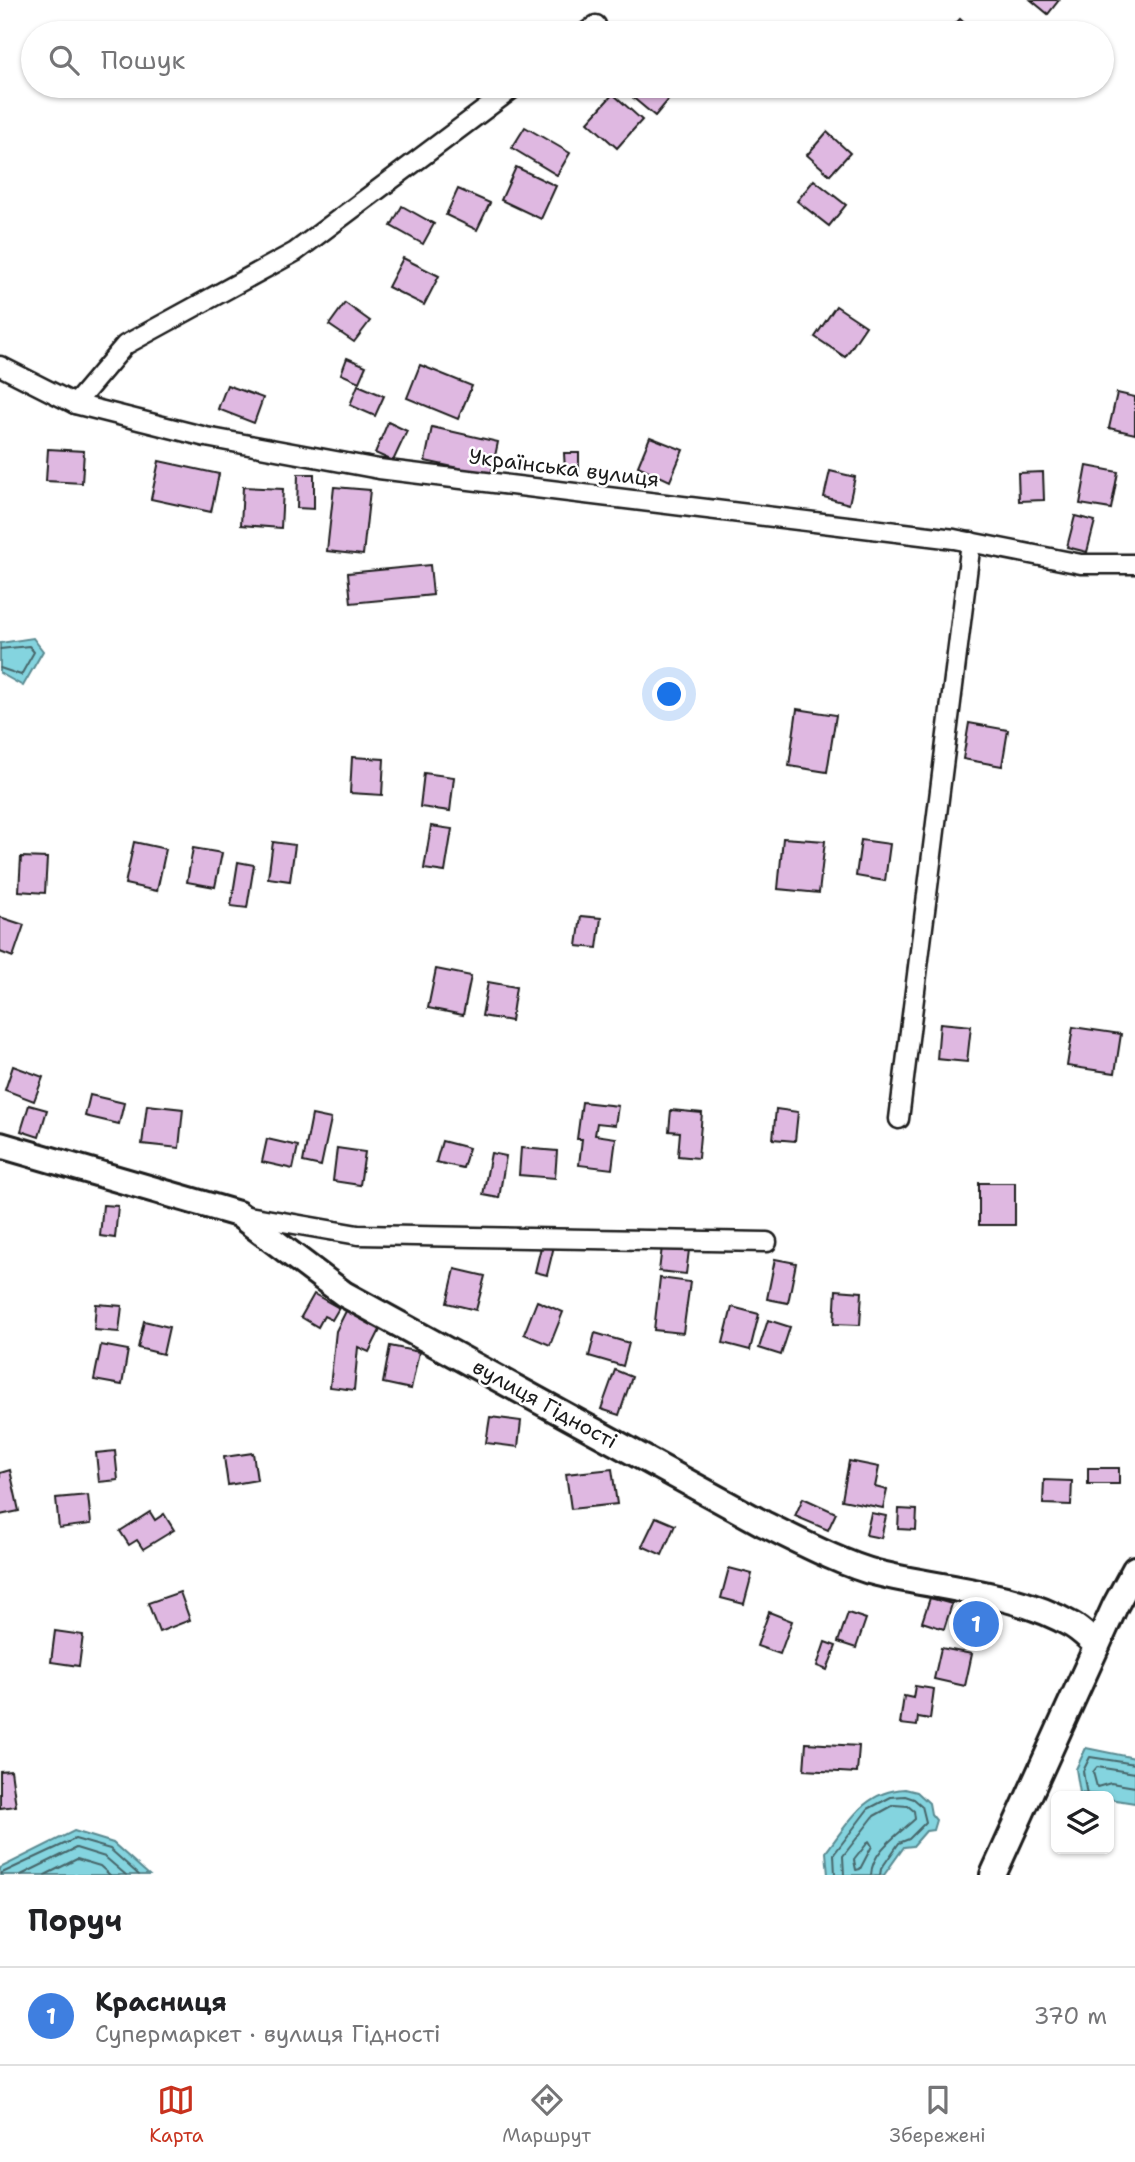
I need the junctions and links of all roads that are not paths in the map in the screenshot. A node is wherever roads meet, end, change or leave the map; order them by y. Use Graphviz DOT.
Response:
graph roads {
  1 [pos="500,98"];
  2 [pos="0,366"];
  3 [pos="75,404"];
  4 [pos="971,542"];
  5 [pos="1135,564"];
  6 [pos="899,1119"];
  7 [pos="0,1145"];
  8 [pos="238,1214"];
  9 [pos="767,1242"];
  10 [pos="1135,1569"];
  11 [pos="1125,1607"];
  12 [pos="1097,1645"];
  13 [pos="993,1875"];
  1 -- 3 [label="street"];
  2 -- 3 [label="street, Українська вулиця"];
  3 -- 4 [label="street, Українська вулиця"];
  4 -- 5 [label="street, Українська вулиця"];
  4 -- 6 [label="street"];
  7 -- 8 [label="street, вулиця Гідності"];
  8 -- 9 [label="street"];
  8 -- 12 [label="street, вулиця Гідності"];
  10 -- 11 [label="street"];
  11 -- 12 [label="street"];
  12 -- 13 [label="street"];
}
